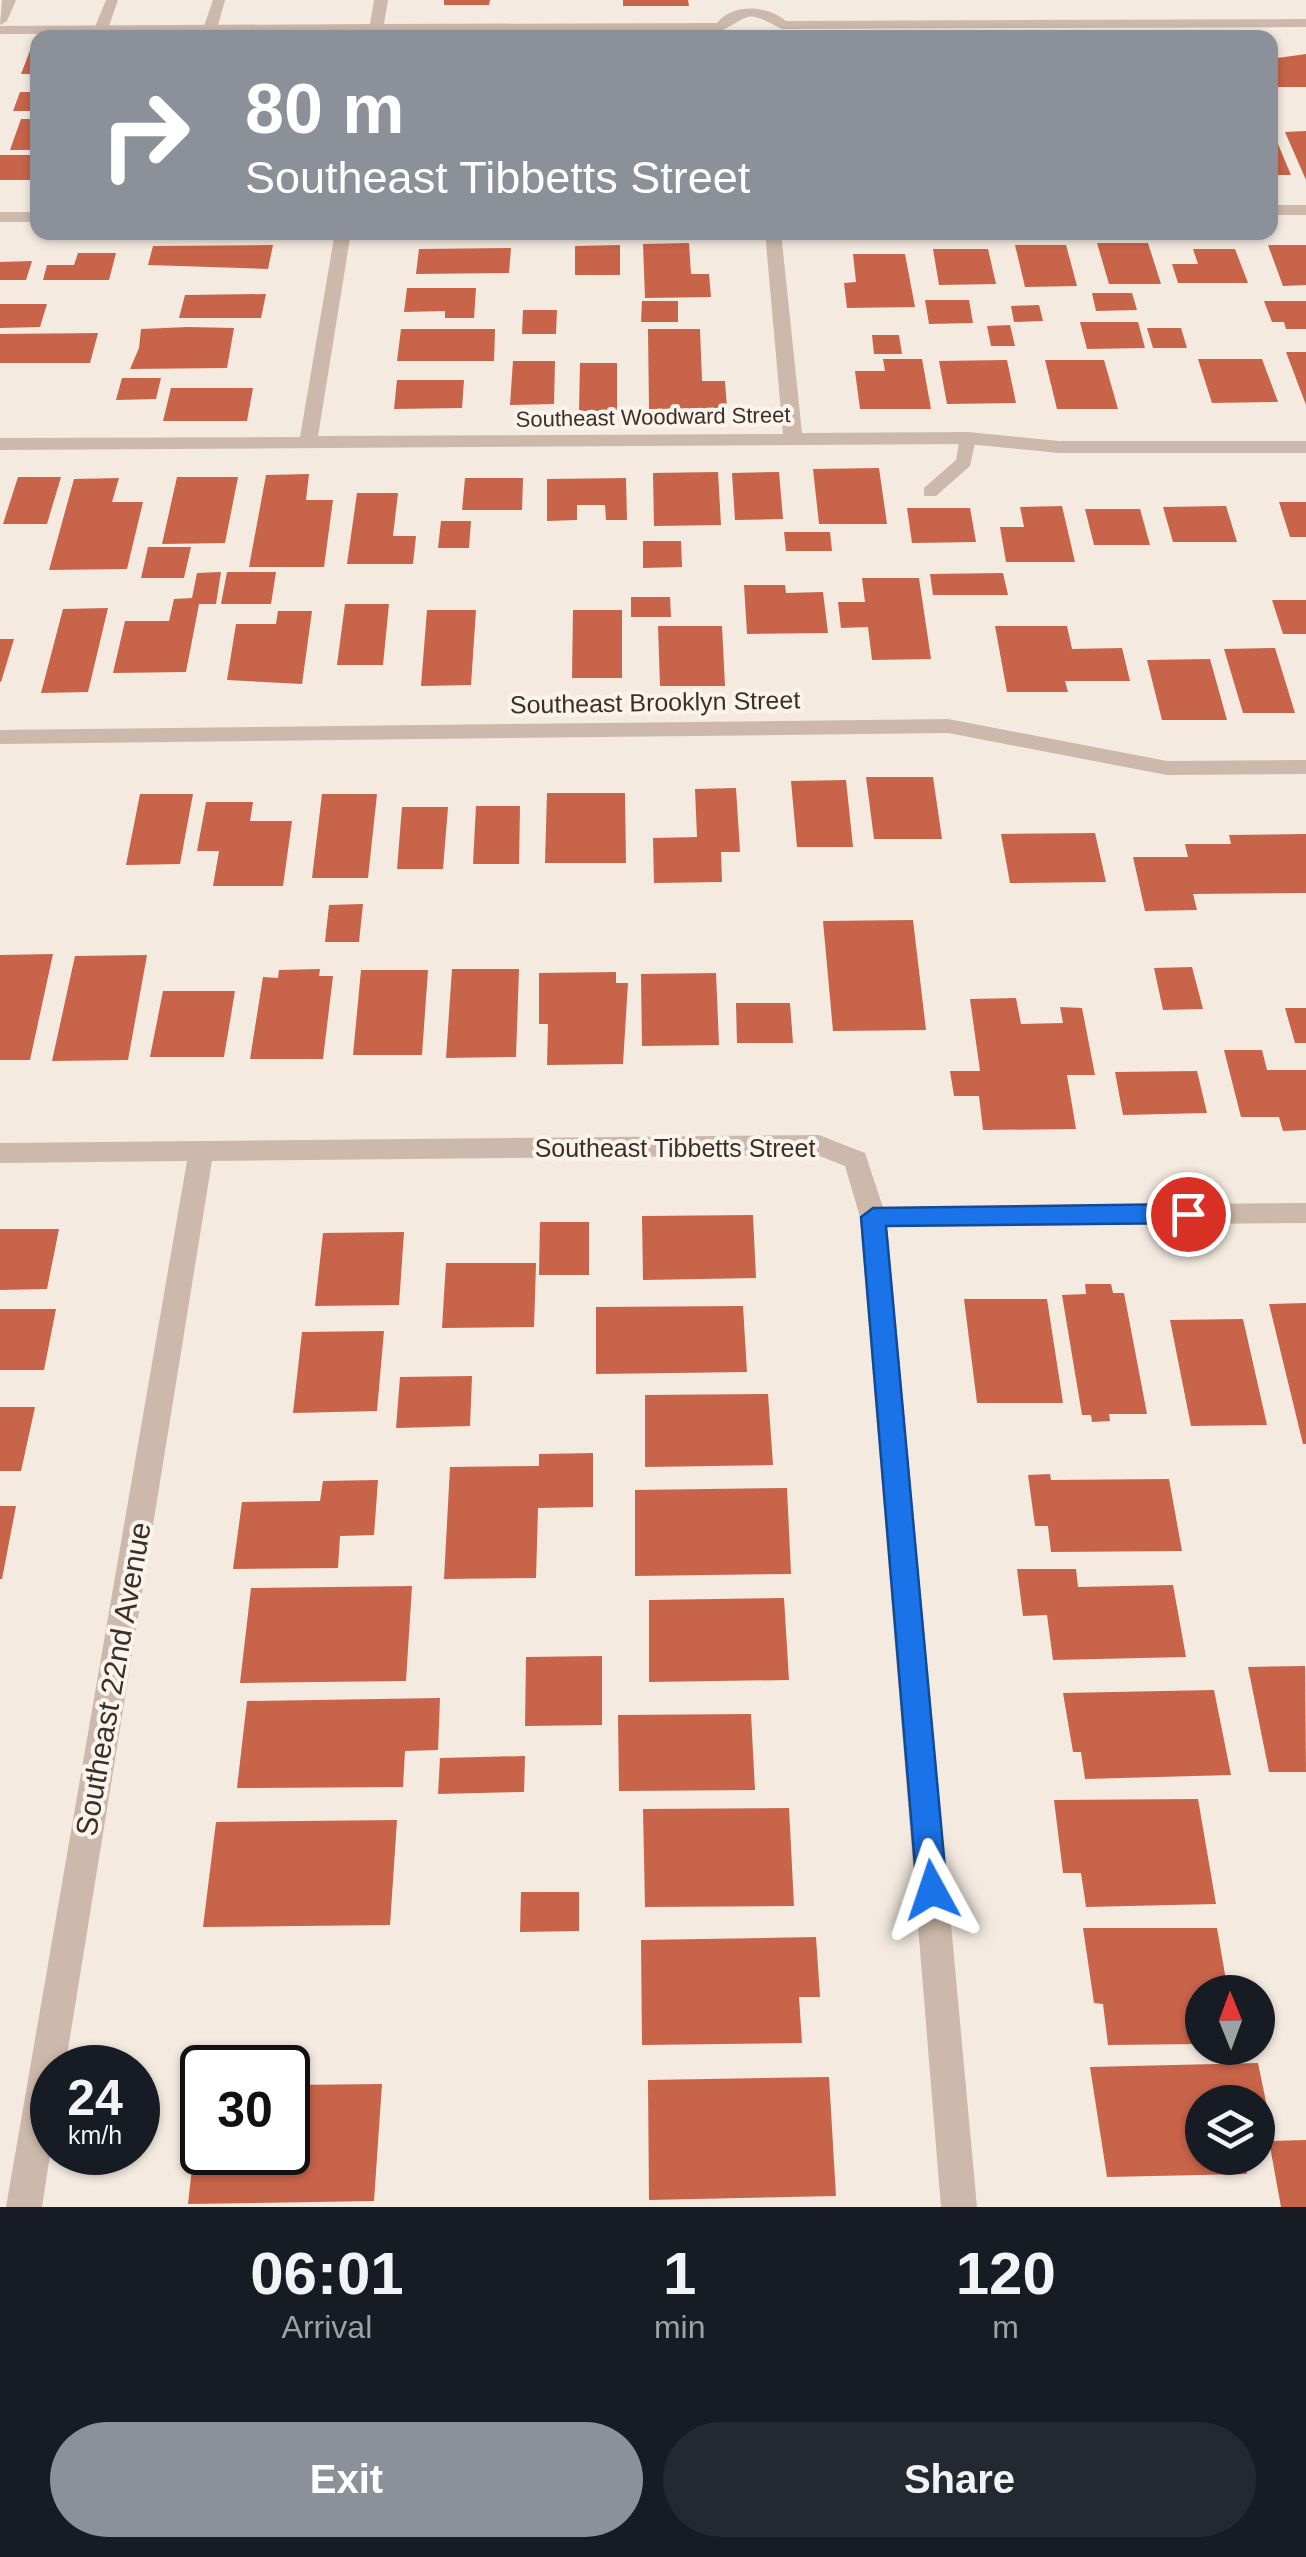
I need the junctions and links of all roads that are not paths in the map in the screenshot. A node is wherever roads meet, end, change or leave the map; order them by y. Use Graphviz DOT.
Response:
graph roads {
  1 [pos="8,0"];
  2 [pos="112,0"];
  3 [pos="219,0"];
  4 [pos="382,0"];
  5 [pos="751,6"];
  6 [pos="0,21"];
  7 [pos="1306,24"];
  8 [pos="721,26"];
  9 [pos="102,29"];
  10 [pos="210,29"];
  11 [pos="0,30"];
  12 [pos="252,30"];
  13 [pos="377,30"];
  14 [pos="524,30"];
  15 [pos="726,30"];
  16 [pos="777,30"];
  17 [pos="1278,210"];
  18 [pos="1306,210"];
  19 [pos="30,216"];
  20 [pos="0,217"];
  21 [pos="342,240"];
  22 [pos="774,240"];
  23 [pos="794,438"];
  24 [pos="968,438"];
  25 [pos="308,443"];
  26 [pos="0,444"];
  27 [pos="1306,446"];
  28 [pos="930,492"];
  29 [pos="0,737"];
  30 [pos="1306,767"];
  31 [pos="201,1152"];
  32 [pos="0,1153"];
  33 [pos="1306,1212"];
  34 [pos="873,1217"];
  35 [pos="24,2207"];
  36 [pos="959,2207"];
  1 -- 6 [label="street"];
  2 -- 9 [label="lane"];
  3 -- 10 [label="lane"];
  4 -- 13 [label="street"];
  5 -- 8 [label="street"];
  5 -- 16 [label="street"];
  7 -- 16 [label="street"];
  8 -- 14 [label="street"];
  8 -- 15 [label="street"];
  9 -- 10 [label="street"];
  9 -- 11 [label="street"];
  10 -- 12 [label="street"];
  17 -- 18 [label="street"];
  19 -- 20 [label="street"];
  21 -- 25 [label="street"];
  22 -- 23 [label="street"];
  23 -- 24 [label="street, Southeast Woodward Street"];
  23 -- 25 [label="street, Southeast Woodward Street"];
  24 -- 27 [label="street, Southeast Woodward Street"];
  24 -- 28 [label="lane"];
  25 -- 26 [label="street, Southeast Woodward Street"];
  29 -- 30 [label="street, Southeast Brooklyn Street"];
  31 -- 32 [label="street, Southeast Tibbetts Street"];
  31 -- 34 [label="street, Southeast Tibbetts Street"];
  31 -- 35 [label="street, Southeast 22nd Avenue"];
  33 -- 34 [label="street"];
  34 -- 36 [label="street"];
}
